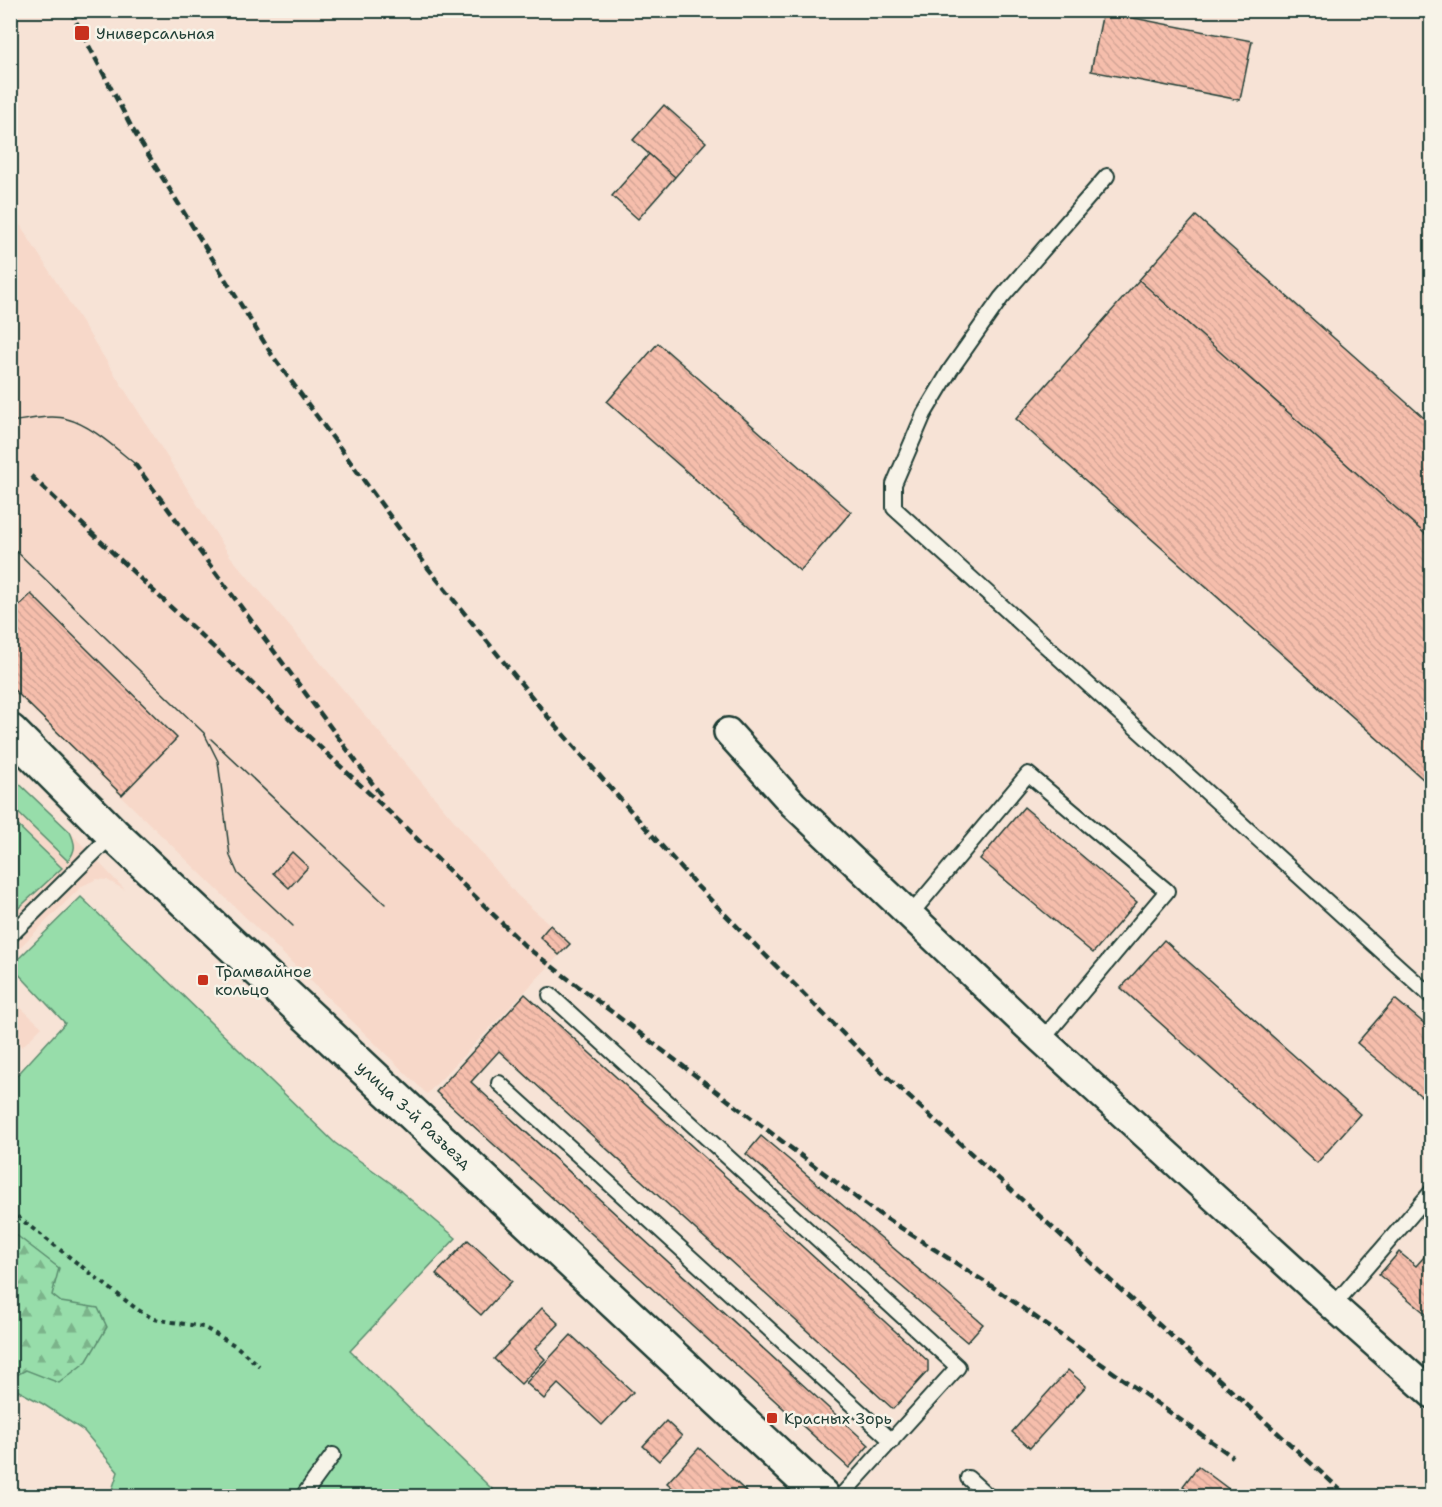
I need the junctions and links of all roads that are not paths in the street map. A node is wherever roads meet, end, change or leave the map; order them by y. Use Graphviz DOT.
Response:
graph roads {
  1 [pos="1107,176"];
  2 [pos="728,732"];
  3 [pos="13,738"];
  4 [pos="113,834"];
  5 [pos="910,915"];
  6 [pos="10,936"];
  7 [pos="550,995"];
  8 [pos="1431,997"];
  9 [pos="1042,1040"];
  10 [pos="499,1083"];
  11 [pos="1431,1191"];
  12 [pos="1332,1306"];
  13 [pos="1431,1394"];
  14 [pos="892,1441"];
  15 [pos="333,1455"];
  16 [pos="968,1478"];
  17 [pos="303,1497"];
  18 [pos="822,1497"];
  19 [pos="841,1497"];
  20 [pos="988,1497"];
  1 -- 8 [label="lane"];
  2 -- 5 [label="street"];
  3 -- 4 [label="main road, улица 3-й Разъезд"];
  4 -- 6 [label="lane"];
  4 -- 18 [label="main road, улица 3-й Разъезд"];
  5 -- 9 [label="street"];
  5 -- 9 [label="lane"];
  7 -- 14 [label="lane"];
  9 -- 12 [label="street"];
  10 -- 14 [label="lane"];
  11 -- 12 [label="lane"];
  12 -- 13 [label="street"];
  14 -- 19 [label="lane"];
  15 -- 17 [label="lane"];
  16 -- 20 [label="lane"];
}
